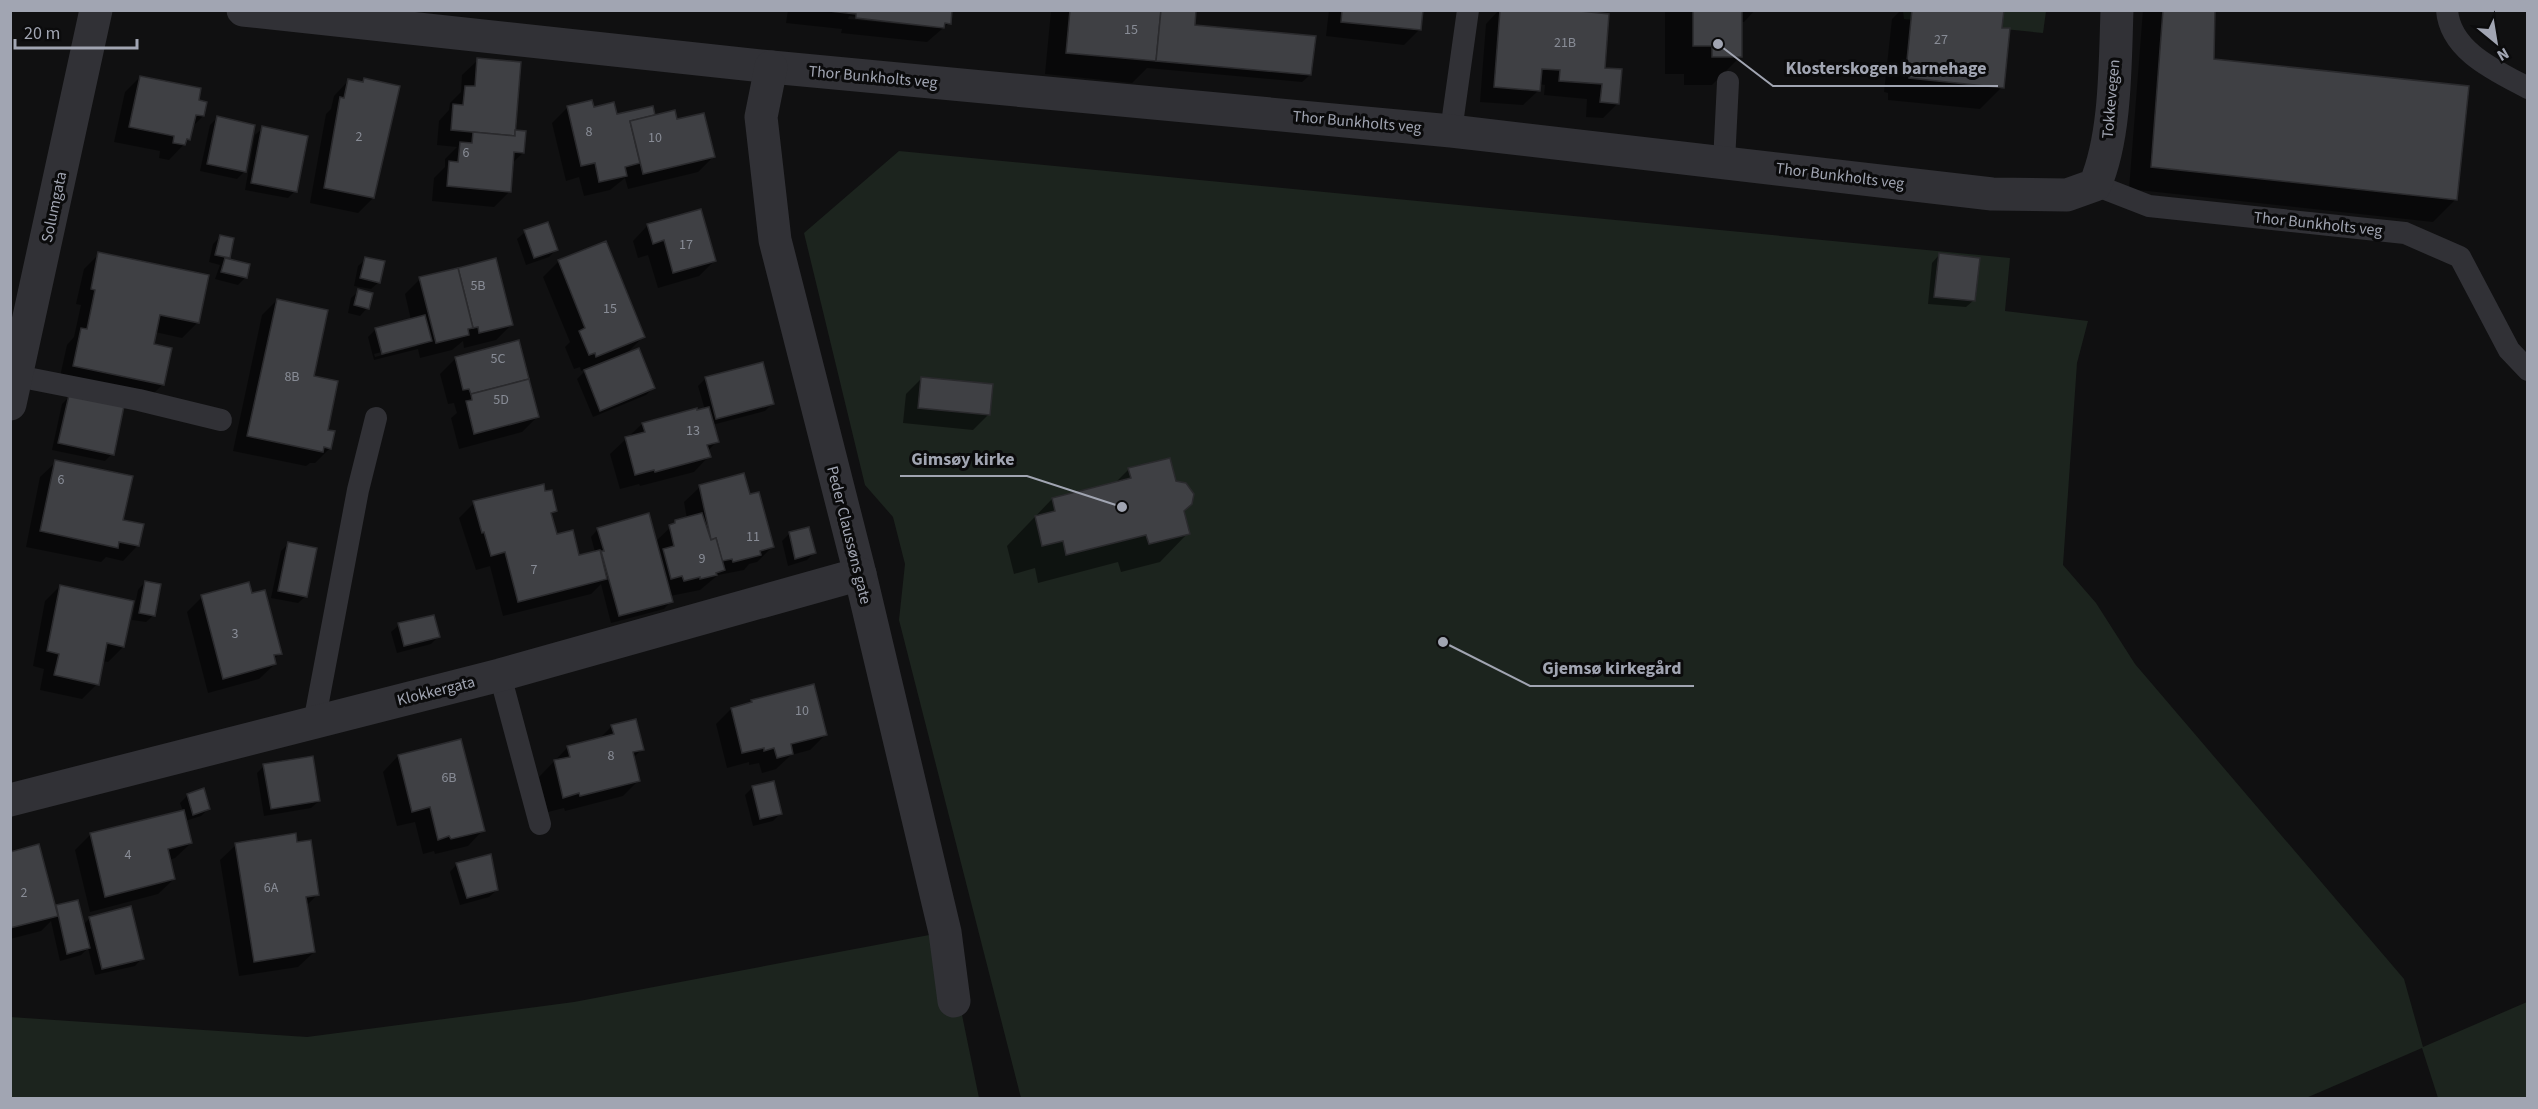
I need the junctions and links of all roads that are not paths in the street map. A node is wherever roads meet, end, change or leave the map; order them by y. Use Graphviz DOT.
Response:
graph roads {
  1 [pos="96,10"];
  2 [pos="243,10"];
  3 [pos="1468,10"];
  4 [pos="2117,10"];
  5 [pos="2447,10"];
  6 [pos="771,67"];
  7 [pos="1728,82"];
  8 [pos="2528,88"];
  9 [pos="1450,131"];
  10 [pos="1724,162"];
  11 [pos="2095,185"];
  12 [pos="2528,370"];
  13 [pos="14,390"];
  14 [pos="376,418"];
  15 [pos="221,420"];
  16 [pos="860,574"];
  17 [pos="500,675"];
  18 [pos="314,723"];
  19 [pos="10,800"];
  20 [pos="540,824"];
  21 [pos="954,1001"];
  1 -- 13 [label="street, Solumgata"];
  2 -- 6 [label="street, Thor Bunkholts veg"];
  3 -- 9 [label="lane"];
  4 -- 11 [label="street, Tokkevegen"];
  5 -- 8 [label="lane"];
  6 -- 9 [label="street, Thor Bunkholts veg"];
  6 -- 16 [label="street, Peder Claussøns gate"];
  7 -- 10 [label="lane"];
  9 -- 10 [label="street, Thor Bunkholts veg"];
  10 -- 11 [label="street, Thor Bunkholts veg"];
  11 -- 12 [label="lane, Thor Bunkholts veg"];
  13 -- 15 [label="lane"];
  14 -- 18 [label="lane"];
  16 -- 17 [label="street, Klokkergata"];
  16 -- 21 [label="street, Peder Claussøns gate"];
  17 -- 18 [label="street, Klokkergata"];
  17 -- 20 [label="lane"];
  18 -- 19 [label="street, Klokkergata"];
}
